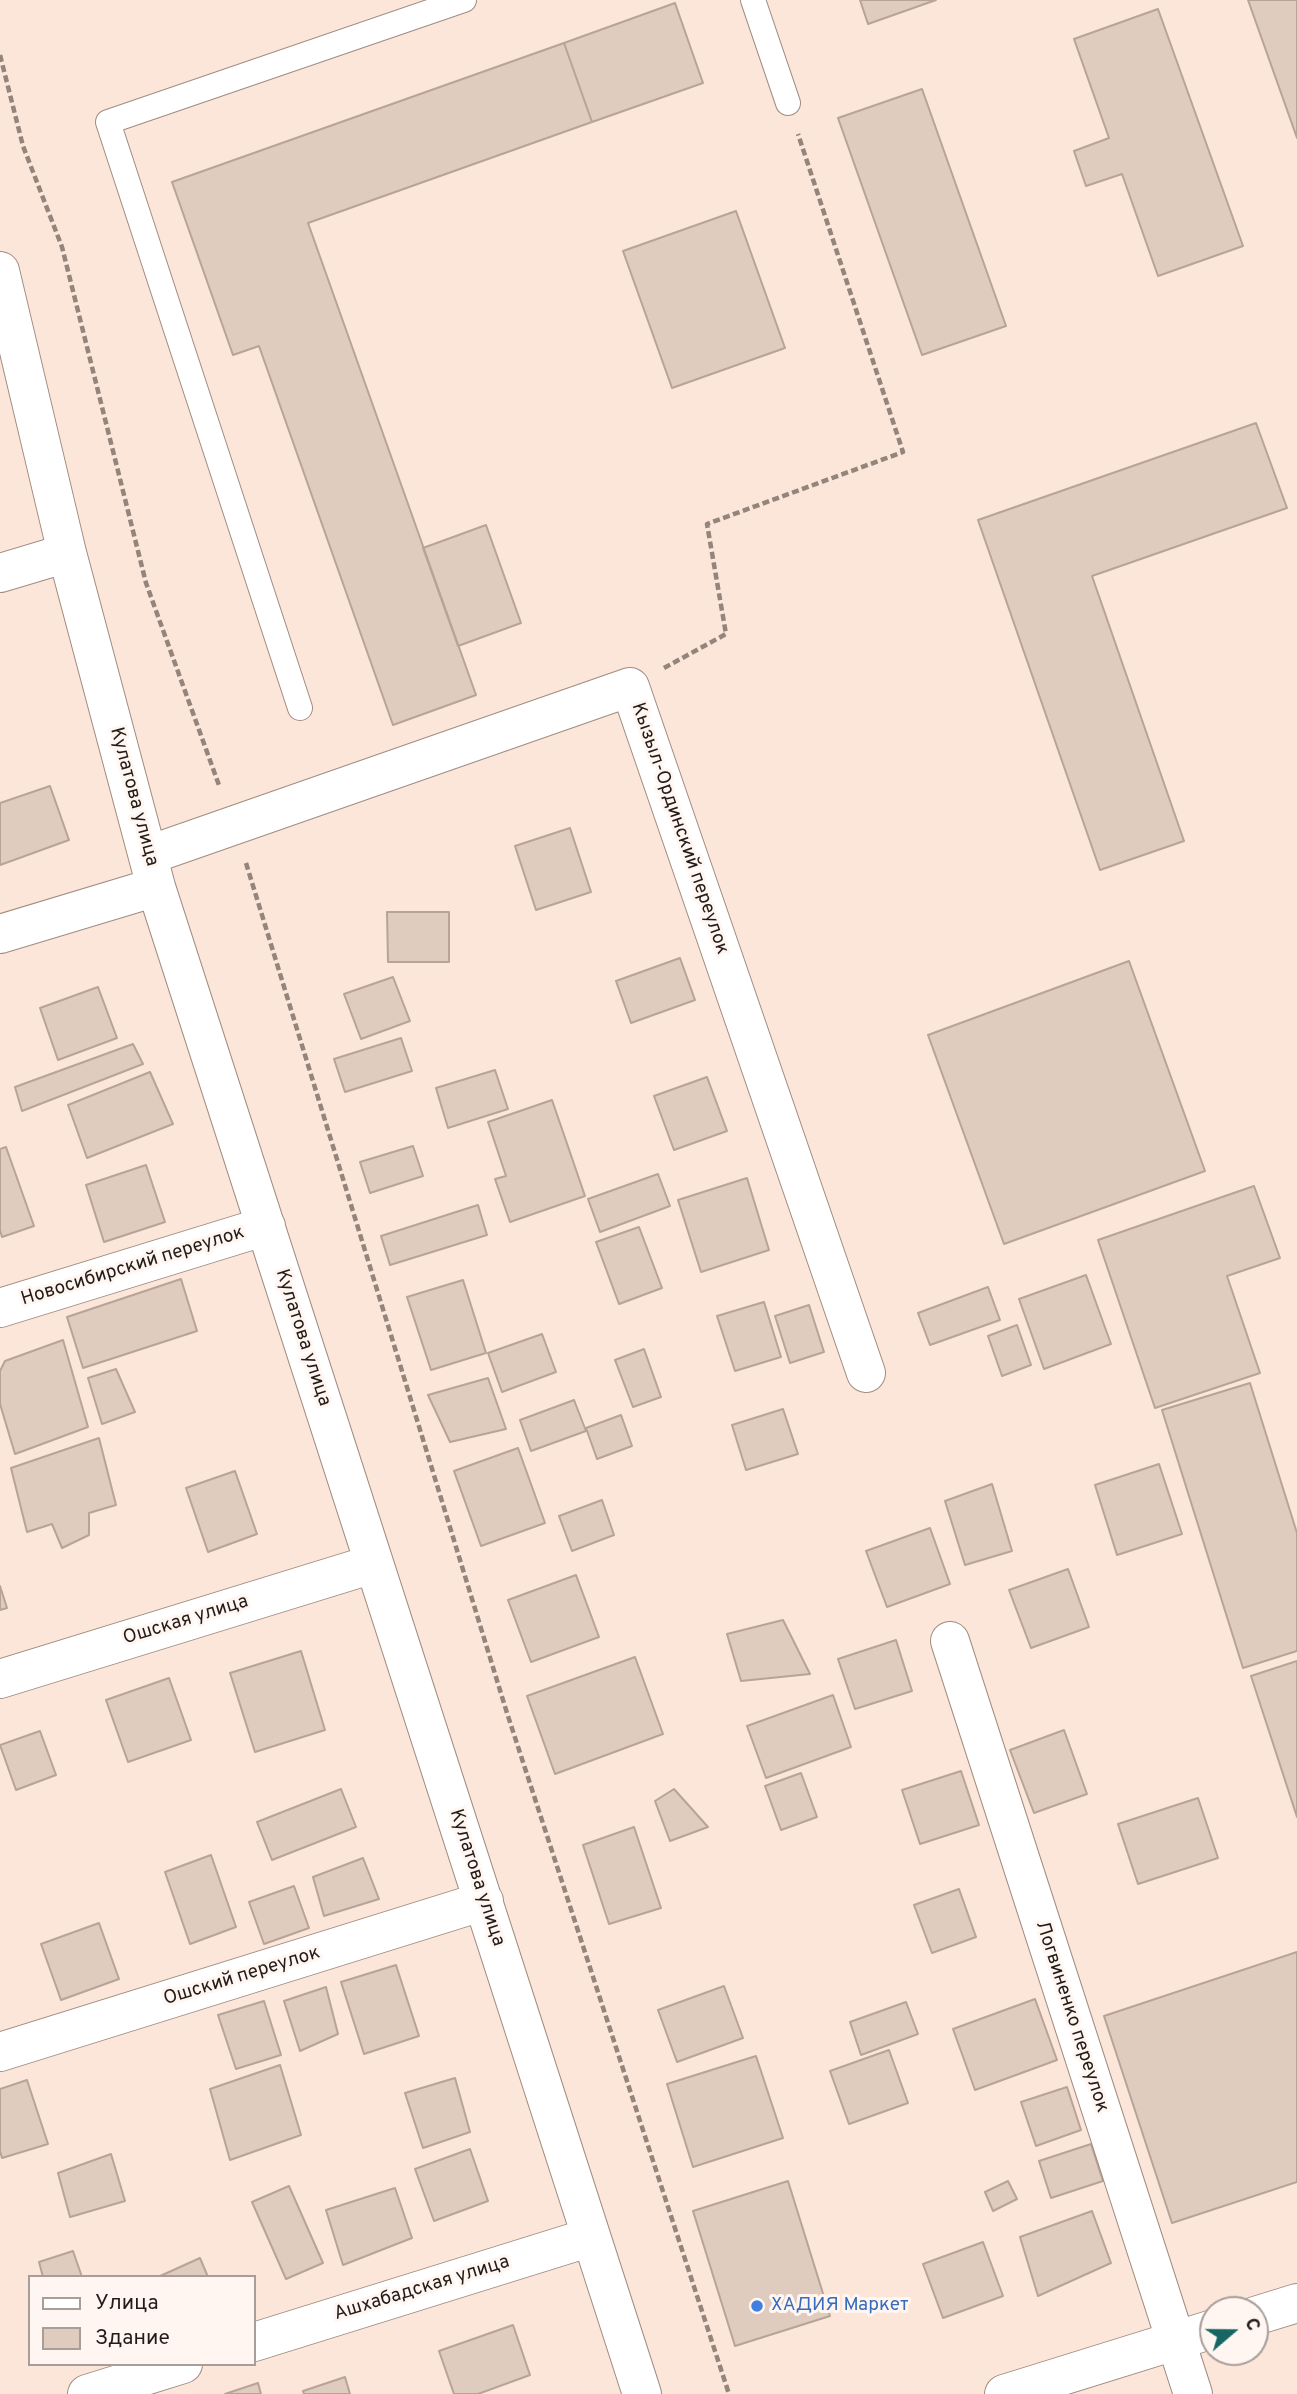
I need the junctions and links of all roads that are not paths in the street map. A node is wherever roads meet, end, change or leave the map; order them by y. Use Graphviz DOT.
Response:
graph roads {
  1 [pos="464,0"];
  2 [pos="753,0"];
  3 [pos="788,103"];
  4 [pos="0,271"];
  5 [pos="67,553"];
  6 [pos="0,573"];
  7 [pos="300,708"];
  8 [pos="152,871"];
  9 [pos="0,934"];
  10 [pos="266,1226"];
  11 [pos="0,1308"];
  12 [pos="866,1373"];
  13 [pos="373,1563"];
  14 [pos="950,1641"];
  15 [pos="0,1679"];
  16 [pos="484,1901"];
  17 [pos="0,2052"];
  18 [pos="590,2237"];
  19 [pos="1297,2303"];
  20 [pos="1269,2312"];
  21 [pos="1199,2333"];
  22 [pos="1175,2340"];
  23 [pos="256,2341"];
  24 [pos="177,2366"];
  25 [pos="88,2394"];
  26 [pos="642,2394"];
  27 [pos="1004,2394"];
  28 [pos="1193,2394"];
  1 -- 7 [label="lane"];
  2 -- 3 [label="lane"];
  4 -- 5 [label="street, Кулатова улица"];
  5 -- 6 [label="street"];
  5 -- 8 [label="street, Кулатова улица"];
  8 -- 9 [label="street, Кызыл-Ординский переулок"];
  8 -- 10 [label="street, Кулатова улица"];
  8 -- 12 [label="street, Кызыл-Ординский переулок"];
  10 -- 11 [label="street, Новосибирский переулок"];
  10 -- 13 [label="street, Кулатова улица"];
  13 -- 15 [label="street, Ошская улица"];
  13 -- 16 [label="street, Кулатова улица"];
  14 -- 22 [label="street, Логвиненко переулок"];
  16 -- 17 [label="street, Ошский переулок"];
  16 -- 18 [label="street, Кулатова улица"];
  18 -- 23 [label="street, Ашхабадская улица"];
  18 -- 26 [label="street, Кулатова улица"];
  19 -- 20 [label="street"];
  21 -- 22 [label="street"];
  22 -- 27 [label="street"];
  22 -- 28 [label="street, Логвиненко переулок"];
  24 -- 25 [label="street"];
}
